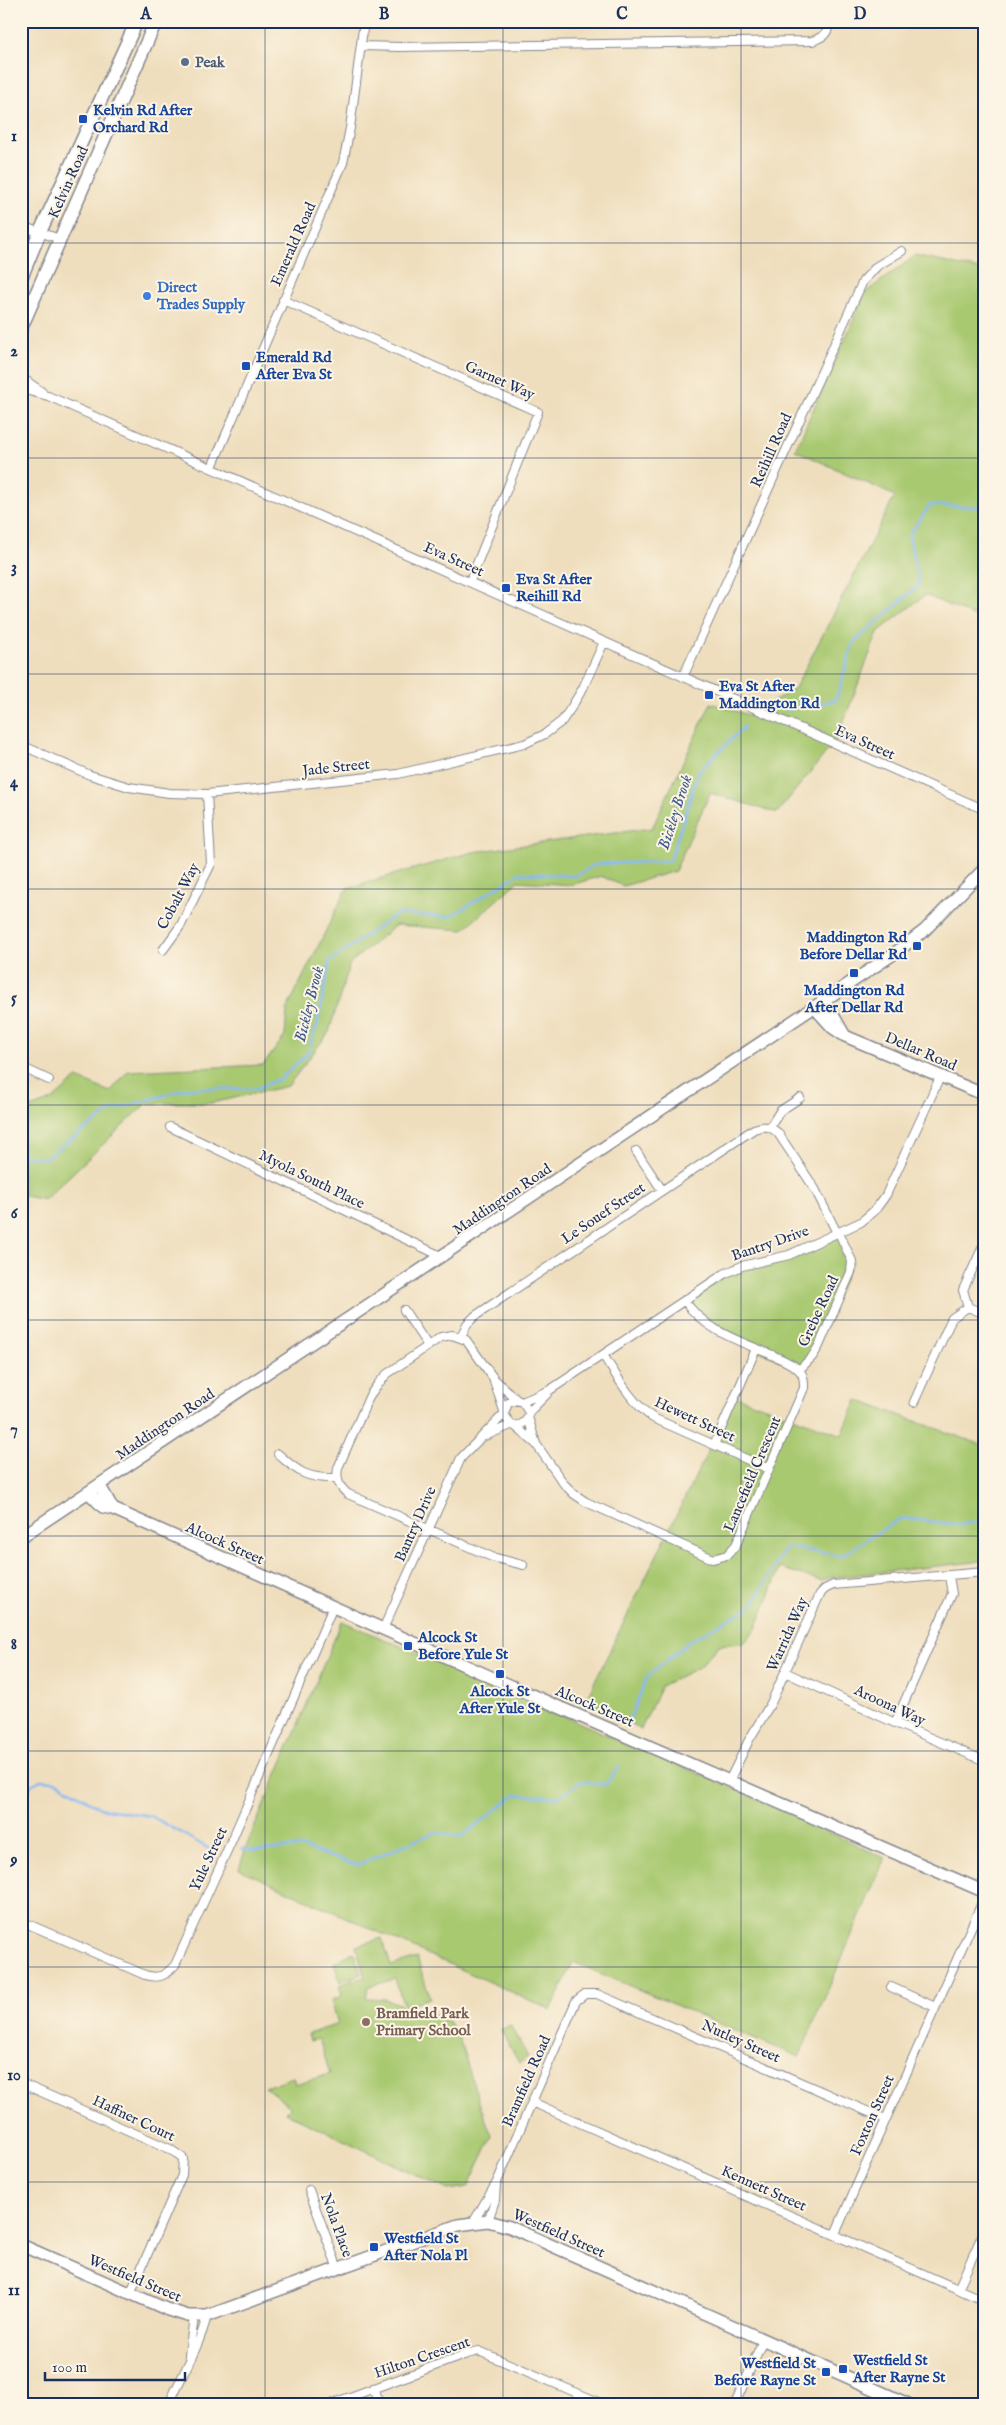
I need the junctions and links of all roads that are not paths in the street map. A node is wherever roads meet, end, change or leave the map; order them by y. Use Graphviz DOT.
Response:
graph roads {
  1 [pos="137,21"];
  2 [pos="364,21"];
  3 [pos="154,22"];
  4 [pos="829,23"];
  5 [pos="361,46"];
  6 [pos="21,226"];
  7 [pos="40,232"];
  8 [pos="60,239"];
  9 [pos="902,251"];
  10 [pos="21,278"];
  11 [pos="283,300"];
  12 [pos="21,328"];
  13 [pos="21,377"];
  14 [pos="21,388"];
  15 [pos="48,396"];
  16 [pos="212,468"];
  17 [pos="470,581"];
  18 [pos="604,642"];
  19 [pos="683,677"];
  20 [pos="21,745"];
  21 [pos="207,794"];
  22 [pos="985,810"];
  23 [pos="985,868"];
  24 [pos="164,950"];
  25 [pos="825,1001"];
  26 [pos="815,1008"];
  27 [pos="845,1036"];
  28 [pos="21,1068"];
  29 [pos="941,1075"];
  30 [pos="49,1080"];
  31 [pos="985,1095"];
  32 [pos="800,1098"];
  33 [pos="770,1126"];
  34 [pos="170,1127"];
  35 [pos="636,1151"];
  36 [pos="662,1190"];
  37 [pos="838,1233"];
  38 [pos="985,1242"];
  39 [pos="443,1257"];
  40 [pos="685,1301"];
  41 [pos="968,1307"];
  42 [pos="404,1310"];
  43 [pos="985,1314"];
  44 [pos="461,1337"];
  45 [pos="428,1346"];
  46 [pos="756,1349"];
  47 [pos="603,1355"];
  48 [pos="799,1370"];
  49 [pos="494,1379"];
  50 [pos="550,1390"];
  51 [pos="519,1401"];
  52 [pos="914,1402"];
  53 [pos="504,1413"];
  54 [pos="529,1414"];
  55 [pos="513,1425"];
  56 [pos="482,1437"];
  57 [pos="536,1444"];
  58 [pos="714,1445"];
  59 [pos="278,1454"];
  60 [pos="769,1469"];
  61 [pos="337,1478"];
  62 [pos="100,1486"];
  63 [pos="89,1493"];
  64 [pos="113,1509"];
  65 [pos="429,1529"];
  66 [pos="21,1538"];
  67 [pos="524,1565"];
  68 [pos="985,1572"];
  69 [pos="949,1576"];
  70 [pos="333,1607"];
  71 [pos="383,1628"];
  72 [pos="785,1672"];
  73 [pos="895,1723"];
  74 [pos="985,1761"];
  75 [pos="729,1781"];
  76 [pos="985,1892"];
  77 [pos="985,1896"];
  78 [pos="21,1921"];
  79 [pos="891,1987"];
  80 [pos="585,1994"];
  81 [pos="935,2007"];
  82 [pos="21,2083"];
  83 [pos="532,2102"];
  84 [pos="885,2119"];
  85 [pos="497,2182"];
  86 [pos="309,2190"];
  87 [pos="474,2221"];
  88 [pos="488,2222"];
  89 [pos="985,2229"];
  90 [pos="835,2234"];
  91 [pos="21,2246"];
  92 [pos="338,2269"];
  93 [pos="958,2289"];
  94 [pos="130,2294"];
  95 [pos="985,2300"];
  96 [pos="207,2316"];
  97 [pos="194,2317"];
  98 [pos="763,2340"];
  99 [pos="188,2360"];
  100 [pos="373,2388"];
  101 [pos="168,2404"];
  102 [pos="331,2404"];
  103 [pos="379,2404"];
  104 [pos="603,2404"];
  105 [pos="735,2404"];
  106 [pos="908,2404"];
  1 -- 7 [label="main road, Kelvin Road"];
  2 -- 5 [label="street, Emerald Road"];
  3 -- 8 [label="main road, Kelvin Road"];
  4 -- 5 [label="street"];
  5 -- 11 [label="street, Emerald Road"];
  6 -- 7 [label="street"];
  7 -- 8 [label="street"];
  7 -- 10 [label="main road, Kelvin Road"];
  8 -- 12 [label="main road, Kelvin Road"];
  9 -- 19 [label="street, Reihill Road"];
  11 -- 16 [label="street, Emerald Road"];
  11 -- 17 [label="street, Garnet Way"];
  13 -- 15 [label="street, Eva Street"];
  14 -- 15 [label="street, Eva Street"];
  15 -- 16 [label="street, Eva Street"];
  16 -- 17 [label="street, Eva Street"];
  17 -- 18 [label="street, Eva Street"];
  18 -- 19 [label="street, Eva Street"];
  18 -- 21 [label="street, Jade Street"];
  19 -- 22 [label="street, Eva Street"];
  20 -- 21 [label="street, Jade Street"];
  21 -- 24 [label="street, Cobalt Way"];
  23 -- 25 [label="main road, Maddington Road"];
  25 -- 26 [label="main road, Maddington Road"];
  25 -- 27 [label="main road"];
  26 -- 27 [label="main road, Dellar Road"];
  26 -- 39 [label="main road, Maddington Road"];
  27 -- 29 [label="main road, Dellar Road"];
  28 -- 30 [label="street"];
  29 -- 31 [label="main road, Dellar Road"];
  29 -- 37 [label="street, Bantry Drive"];
  32 -- 33 [label="street"];
  33 -- 36 [label="street, Le Souef Street"];
  33 -- 37 [label="street"];
  34 -- 39 [label="street, Myola South Place"];
  35 -- 36 [label="street"];
  36 -- 44 [label="street, Le Souef Street"];
  37 -- 40 [label="street, Bantry Drive"];
  37 -- 48 [label="street, Grebe Road"];
  38 -- 41 [label="street"];
  39 -- 62 [label="main road, Maddington Road"];
  40 -- 46 [label="street"];
  40 -- 47 [label="street, Bantry Drive"];
  41 -- 43 [label="street"];
  41 -- 52 [label="street"];
  42 -- 45 [label="street"];
  44 -- 45 [label="street"];
  44 -- 49 [label="street"];
  45 -- 61 [label="street"];
  46 -- 48 [label="street"];
  46 -- 58 [label="street"];
  47 -- 50 [label="street, Bantry Drive"];
  47 -- 58 [label="street, Hewett Street"];
  48 -- 60 [label="street, Lancefield Crescent"];
  49 -- 51 [label="street"];
  49 -- 53 [label="street"];
  50 -- 51 [label="street, Bantry Drive"];
  50 -- 54 [label="street, Bantry Drive"];
  51 -- 53 [label="street"];
  51 -- 54 [label="street"];
  53 -- 55 [label="street"];
  53 -- 56 [label="street, Bantry Drive"];
  54 -- 55 [label="street"];
  54 -- 57 [label="street, Lancefield Crescent"];
  55 -- 56 [label="street, Bantry Drive"];
  55 -- 57 [label="street, Lancefield Crescent"];
  56 -- 65 [label="street, Bantry Drive"];
  57 -- 60 [label="street, Lancefield Crescent"];
  58 -- 60 [label="street, Hewett Street"];
  59 -- 61 [label="street"];
  61 -- 65 [label="street"];
  62 -- 63 [label="main road, Maddington Road"];
  62 -- 64 [label="main road"];
  63 -- 64 [label="main road, Alcock Street"];
  63 -- 66 [label="main road, Maddington Road"];
  64 -- 70 [label="main road, Alcock Street"];
  65 -- 67 [label="street"];
  65 -- 71 [label="street, Bantry Drive"];
  68 -- 69 [label="street, Warrida Way"];
  69 -- 72 [label="street, Warrida Way"];
  69 -- 73 [label="street"];
  70 -- 71 [label="main road, Alcock Street"];
  70 -- 78 [label="street, Yule Street"];
  71 -- 75 [label="main road, Alcock Street"];
  72 -- 73 [label="street, Aroona Way"];
  72 -- 75 [label="street, Warrida Way"];
  73 -- 74 [label="street, Aroona Way"];
  75 -- 76 [label="main road, Alcock Street"];
  77 -- 81 [label="street, Foxton Street"];
  79 -- 81 [label="street"];
  80 -- 83 [label="street, Bramfield Road"];
  80 -- 84 [label="street, Nutley Street"];
  81 -- 84 [label="street, Foxton Street"];
  82 -- 94 [label="street, Haffner Court"];
  83 -- 85 [label="street, Bramfield Road"];
  83 -- 90 [label="street, Kennett Street"];
  84 -- 90 [label="street, Foxton Street"];
  85 -- 87 [label="street, Bramfield Road"];
  85 -- 88 [label="street, Bramfield Road"];
  86 -- 92 [label="street, Nola Place"];
  87 -- 88 [label="main road, Westfield Street"];
  87 -- 92 [label="main road, Westfield Street"];
  88 -- 98 [label="main road, Westfield Street"];
  89 -- 93 [label="street"];
  90 -- 93 [label="street, Kennett Street"];
  91 -- 94 [label="main road, Westfield Street"];
  92 -- 96 [label="main road, Westfield Street"];
  93 -- 95 [label="street, Kennett Street"];
  94 -- 97 [label="main road, Westfield Street"];
  96 -- 97 [label="main road, Westfield Street"];
  96 -- 99 [label="street"];
  97 -- 99 [label="street"];
  98 -- 105 [label="street"];
  98 -- 106 [label="main road, Westfield Street"];
  99 -- 101 [label="street"];
  100 -- 102 [label="street, Hilton Crescent"];
  100 -- 103 [label="street"];
  100 -- 104 [label="street, Hilton Crescent"];
}
